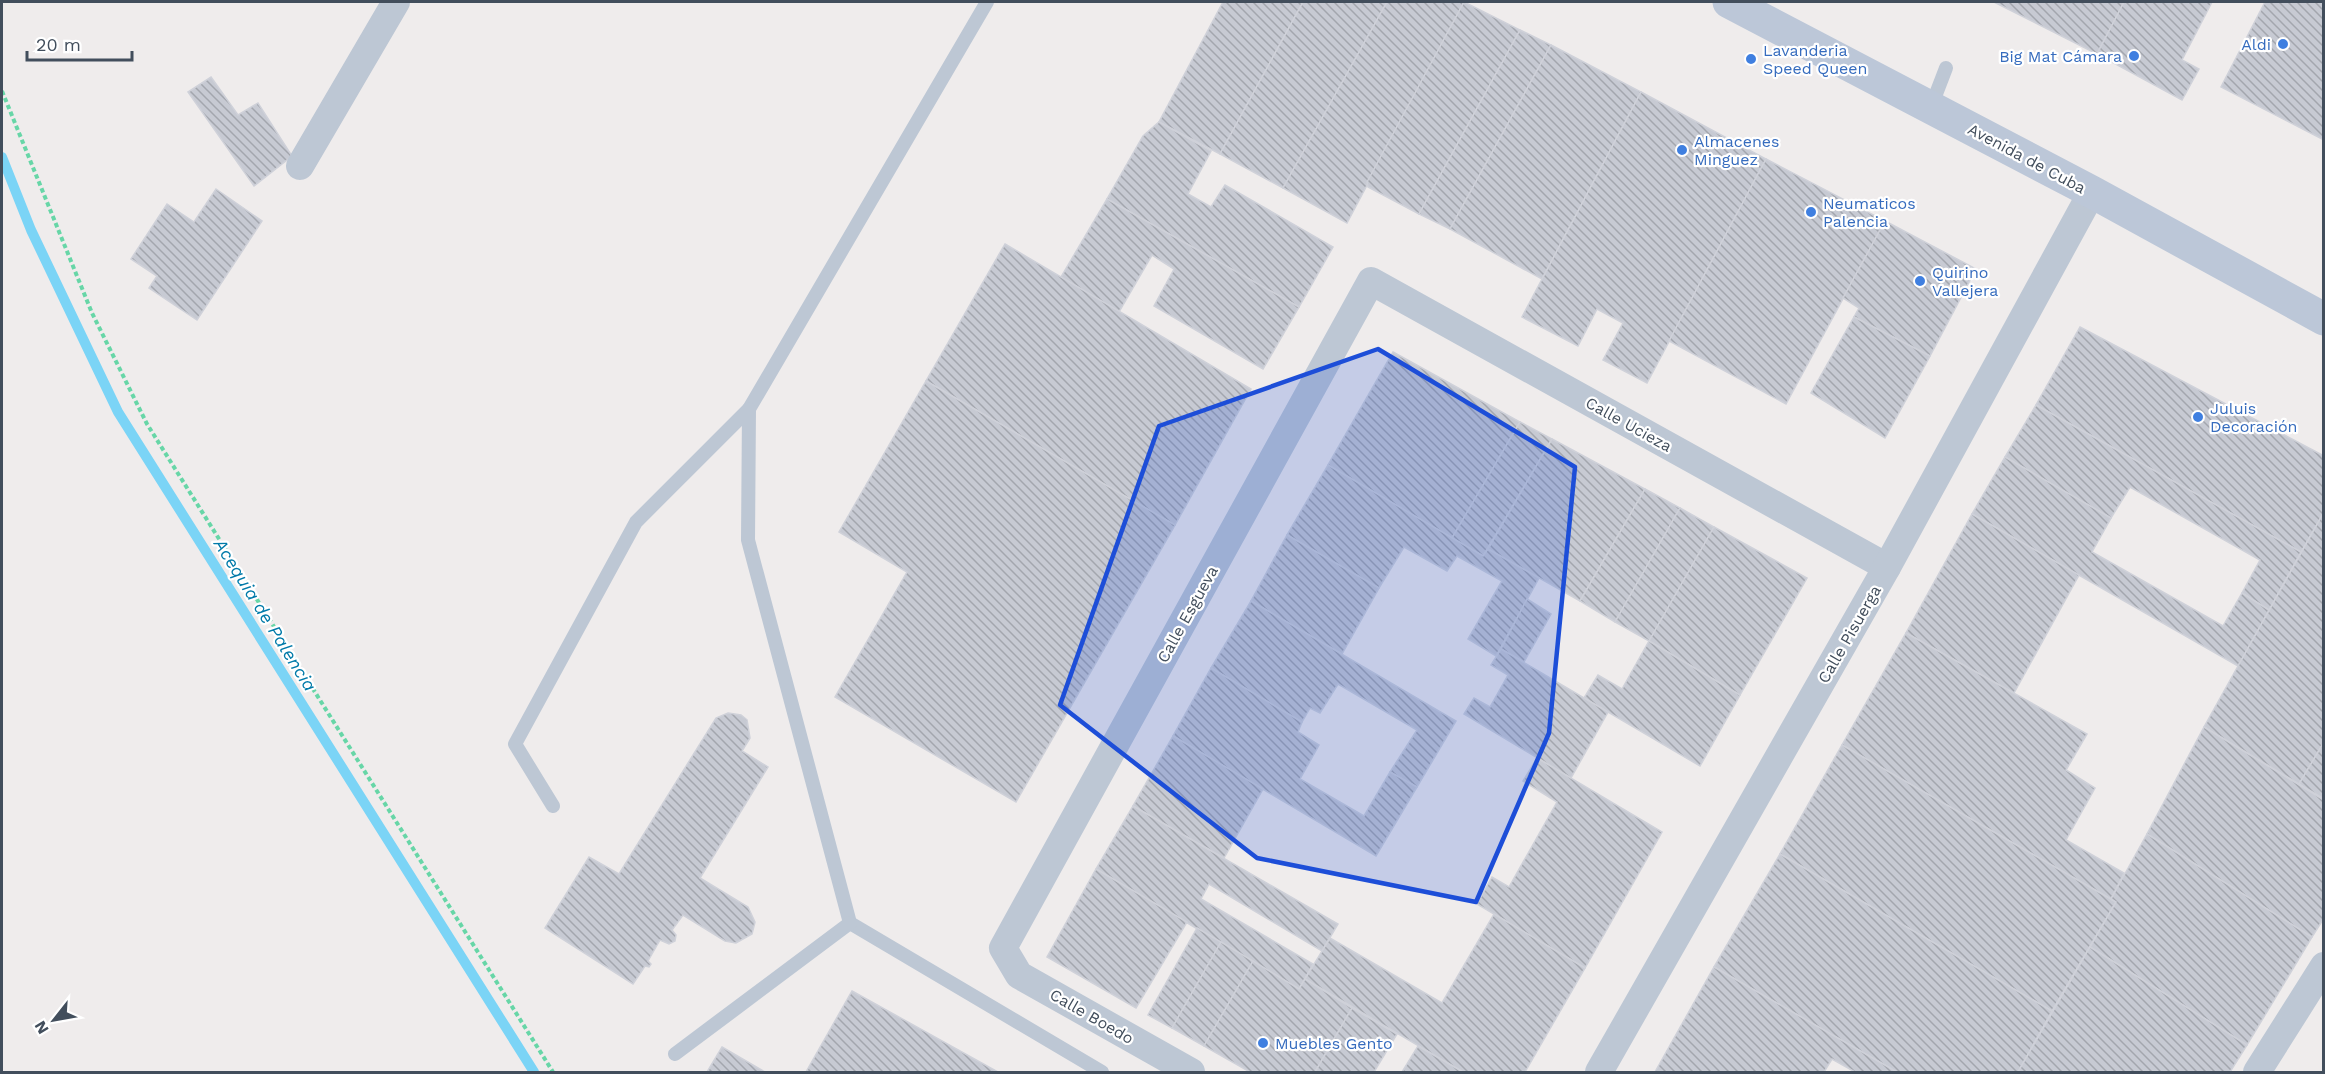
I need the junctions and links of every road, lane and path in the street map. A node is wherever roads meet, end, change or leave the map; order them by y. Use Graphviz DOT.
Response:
graph roads {
  1 [pos="396,2"];
  2 [pos="987,2"];
  3 [pos="1729,2"];
  4 [pos="1946,68"];
  5 [pos="2,91"];
  6 [pos="1931,107"];
  7 [pos="300,166"];
  8 [pos="2092,192"];
  9 [pos="1371,281"];
  10 [pos="2324,319"];
  11 [pos="749,409"];
  12 [pos="1887,567"];
  13 [pos="554,806"];
  14 [pos="850,923"];
  15 [pos="1003,948"];
  16 [pos="2324,966"];
  17 [pos="675,1054"];
  18 [pos="553,1072"];
  19 [pos="1102,1072"];
  20 [pos="1191,1072"];
  21 [pos="1599,1072"];
  22 [pos="2257,1072"];
  1 -- 7 [label="street"];
  2 -- 11 [label="lane"];
  3 -- 6 [label="main road, Avenida de Cuba"];
  4 -- 6 [label="lane"];
  5 -- 18 [label="path"];
  6 -- 8 [label="main road, Avenida de Cuba"];
  8 -- 10 [label="main road, Avenida de Cuba"];
  8 -- 12 [label="street, Calle Pisuerga"];
  9 -- 12 [label="street, Calle Ucieza"];
  9 -- 15 [label="street, Calle Esgueva"];
  11 -- 13 [label="lane"];
  11 -- 14 [label="lane"];
  12 -- 21 [label="street, Calle Pisuerga"];
  14 -- 17 [label="lane"];
  14 -- 19 [label="lane"];
  15 -- 20 [label="street, Calle Boedo"];
  16 -- 22 [label="street"];
}
